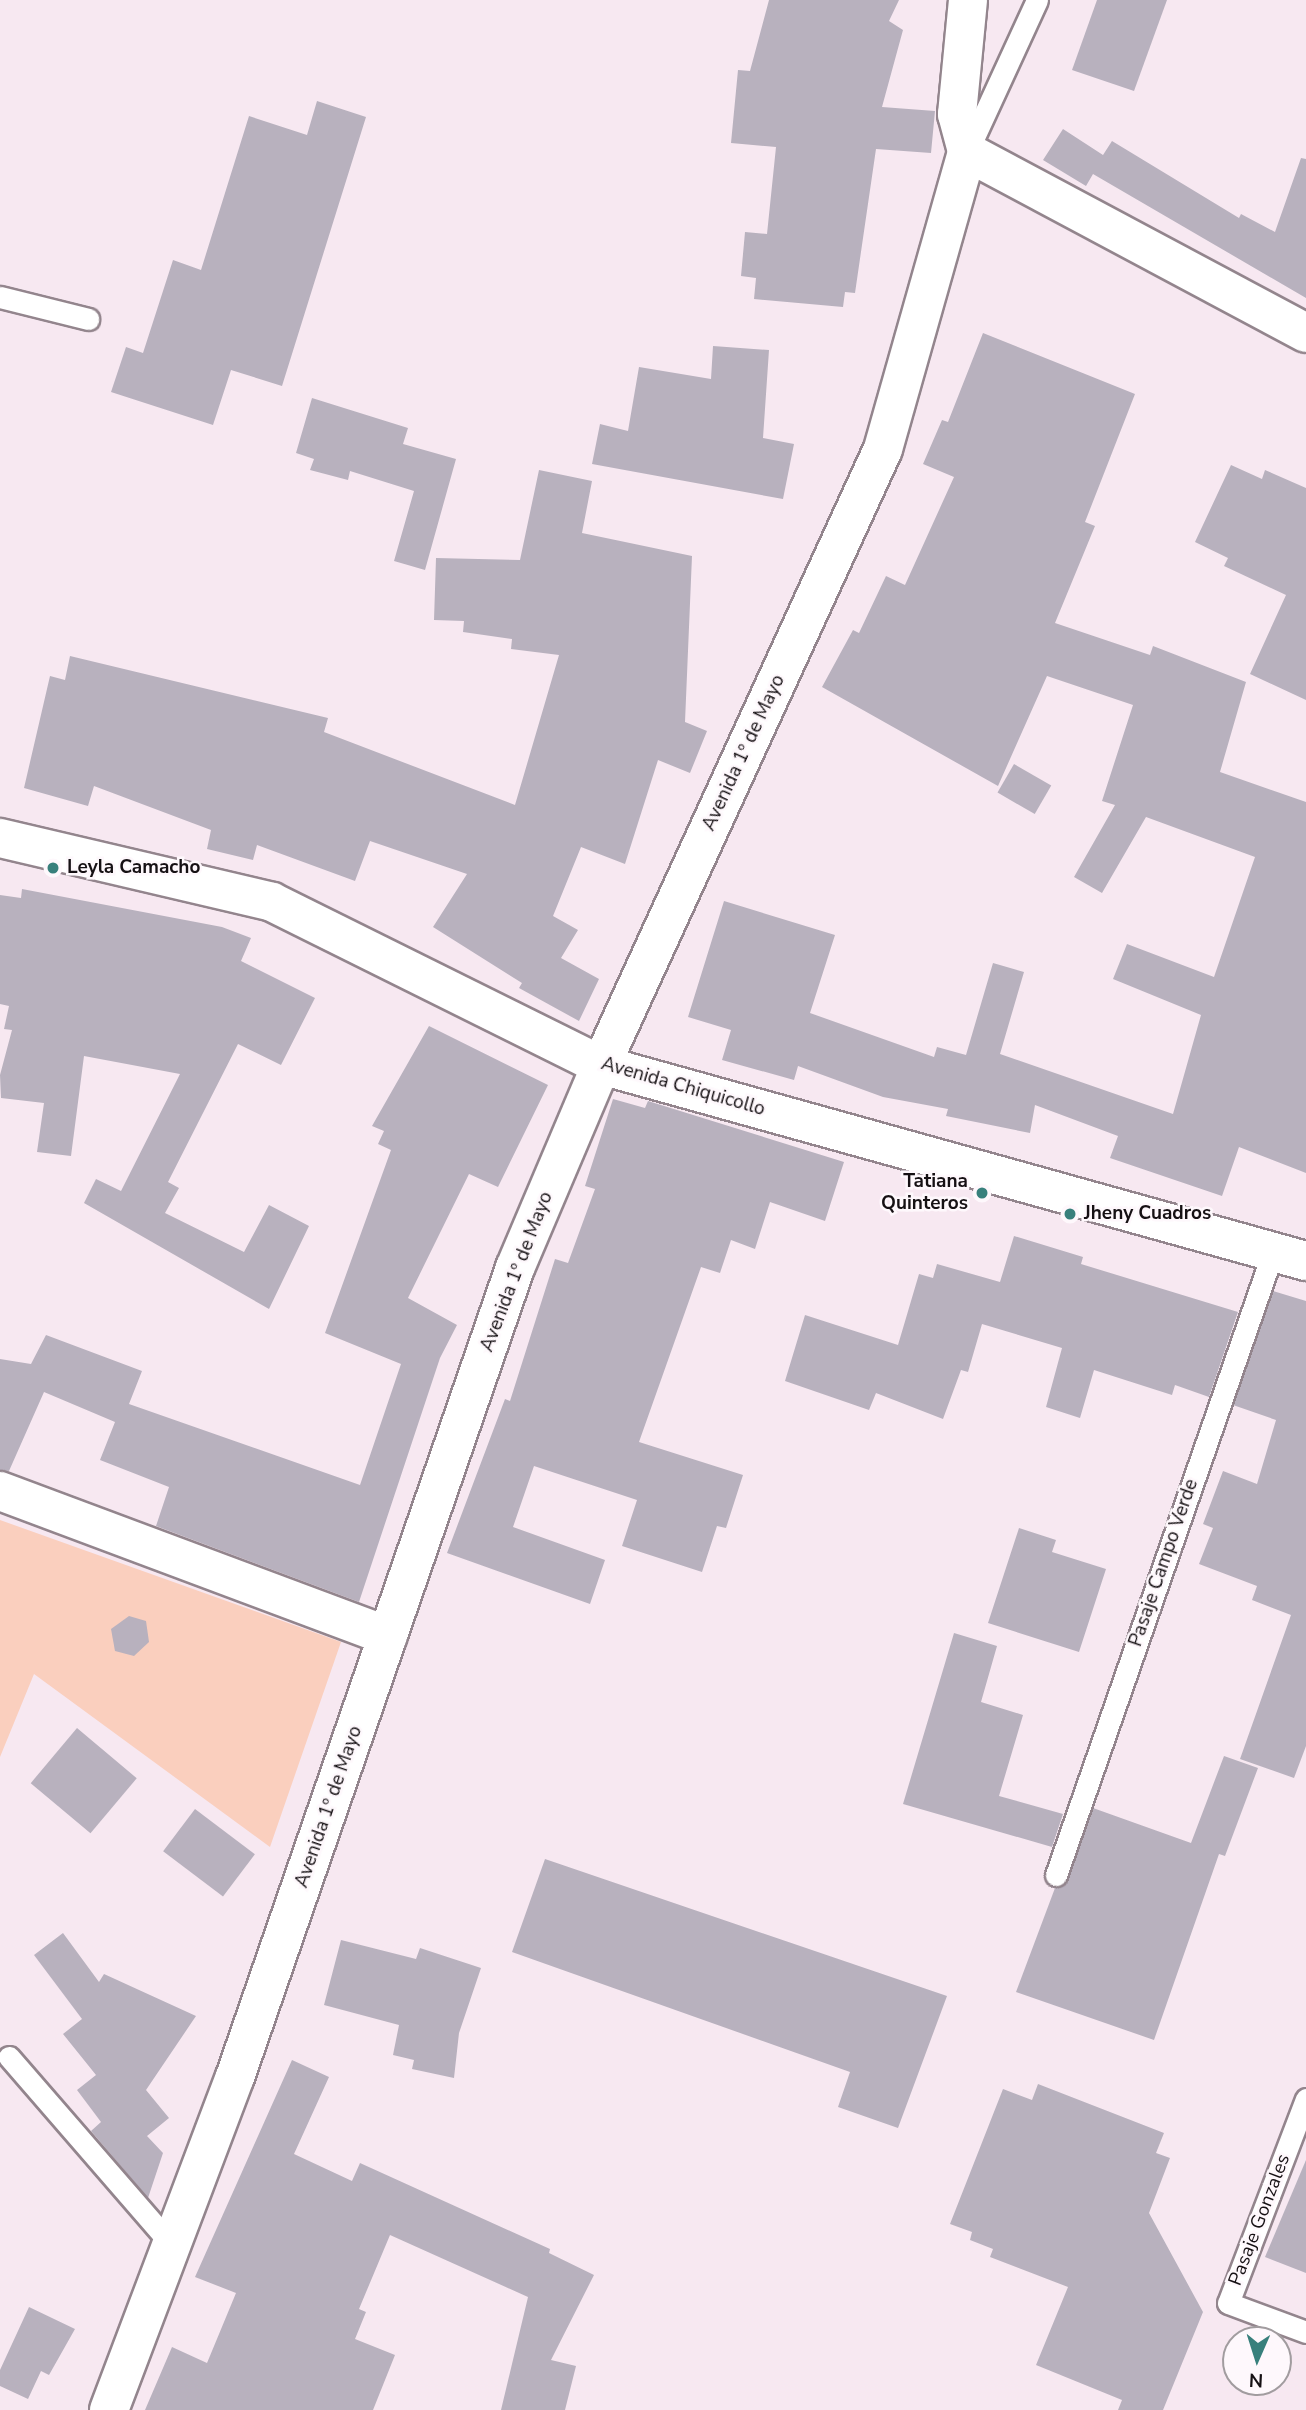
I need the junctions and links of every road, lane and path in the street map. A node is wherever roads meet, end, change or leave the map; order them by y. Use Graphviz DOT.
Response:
graph roads {
  1 [pos="968,0"];
  2 [pos="1037,0"];
  3 [pos="967,152"];
  4 [pos="0,298"];
  5 [pos="88,319"];
  6 [pos="1306,333"];
  7 [pos="0,838"];
  8 [pos="601,1065"];
  9 [pos="1290,1256"];
  10 [pos="0,1491"];
  11 [pos="388,1636"];
  12 [pos="1056,1875"];
  13 [pos="9,2057"];
  14 [pos="1306,2099"];
  15 [pos="170,2243"];
  16 [pos="1306,2332"];
  17 [pos="108,2410"];
  1 -- 3 [label="main road"];
  2 -- 3 [label="lane"];
  3 -- 6 [label="main road"];
  3 -- 8 [label="main road, Avenida 1º de Mayo"];
  4 -- 5 [label="lane"];
  7 -- 8 [label="main road, Avenida Chiquicollo"];
  8 -- 9 [label="main road, Avenida Chiquicollo"];
  8 -- 11 [label="main road, Avenida 1º de Mayo"];
  9 -- 12 [label="lane, Pasaje Campo Verde"];
  10 -- 11 [label="main road"];
  11 -- 15 [label="main road, Avenida 1º de Mayo"];
  13 -- 15 [label="lane"];
  14 -- 16 [label="lane, Pasaje Gonzales"];
  15 -- 17 [label="main road, Avenida 1º de Mayo"];
}
